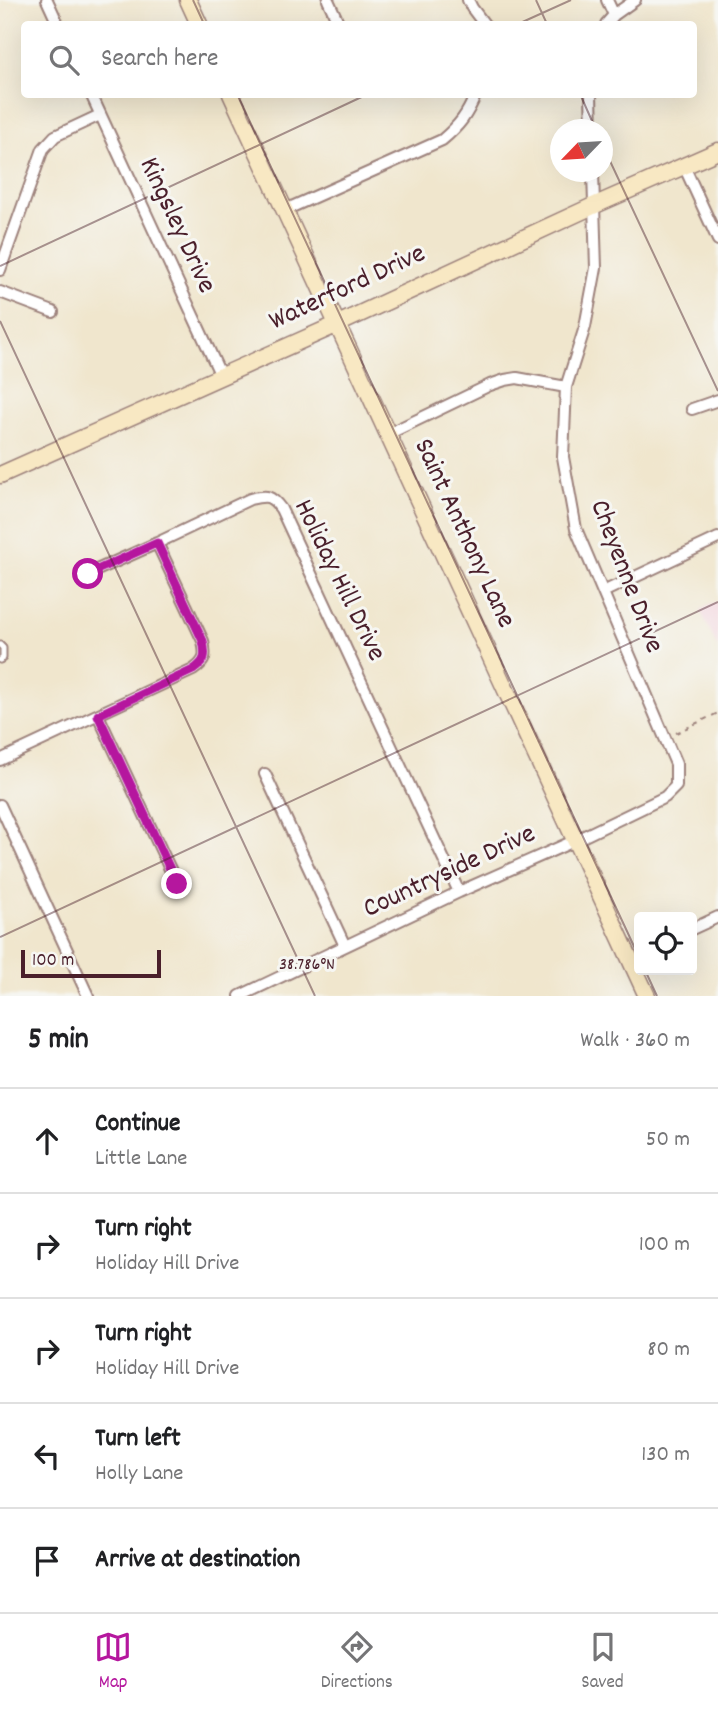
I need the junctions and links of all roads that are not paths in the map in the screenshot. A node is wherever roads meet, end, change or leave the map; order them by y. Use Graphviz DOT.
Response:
graph roads {
  1 [pos="47,0"];
  2 [pos="188,0"];
  3 [pos="328,0"];
  4 [pos="468,0"];
  5 [pos="607,0"];
  6 [pos="635,0"];
  7 [pos="614,15"];
  8 [pos="57,21"];
  9 [pos="198,21"];
  10 [pos="338,21"];
  11 [pos="482,21"];
  12 [pos="609,21"];
  13 [pos="93,98"];
  14 [pos="233,98"];
  15 [pos="474,98"];
  16 [pos="591,98"];
  17 [pos="100,116"];
  18 [pos="592,119"];
  19 [pos="718,151"];
  20 [pos="684,166"];
  21 [pos="593,182"];
  22 [pos="593,206"];
  23 [pos="285,210"];
  24 [pos="718,240"];
  25 [pos="0,270"];
  26 [pos="0,292"];
  27 [pos="53,312"];
  28 [pos="338,324"];
  29 [pos="220,376"];
  30 [pos="566,387"];
  31 [pos="718,400"];
  32 [pos="692,409"];
  33 [pos="388,434"];
  34 [pos="0,475"];
  35 [pos="718,538"];
  36 [pos="157,543"];
  37 [pos="88,574"];
  38 [pos="603,592"];
  39 [pos="0,645"];
  40 [pos="0,660"];
  41 [pos="98,715"];
  42 [pos="0,760"];
  43 [pos="265,774"];
  44 [pos="676,786"];
  45 [pos="0,805"];
  46 [pos="574,841"];
  47 [pos="177,884"];
  48 [pos="459,892"];
  49 [pos="718,917"];
  50 [pos="697,927"];
  51 [pos="345,946"];
  52 [pos="634,956"];
  53 [pos="640,975"];
  54 [pos="88,996"];
  55 [pos="240,996"];
  56 [pos="647,996"];
  1 -- 8 [label="street"];
  2 -- 9 [label="street"];
  3 -- 10 [label="street"];
  4 -- 11 [label="street"];
  5 -- 7 [label="street"];
  6 -- 7 [label="street"];
  7 -- 12 [label="street"];
  13 -- 17 [label="street, Kingsley Drive"];
  14 -- 23 [label="street, Saint Anthony Lane"];
  15 -- 23 [label="street"];
  16 -- 18 [label="street"];
  17 -- 25 [label="street"];
  17 -- 29 [label="street, Kingsley Drive"];
  19 -- 20 [label="street, Waterford Drive"];
  20 -- 22 [label="street, Waterford Drive"];
  20 -- 24 [label="street"];
  21 -- 22 [label="street, Cheyenne Drive"];
  22 -- 28 [label="street, Waterford Drive"];
  22 -- 30 [label="street, Cheyenne Drive"];
  23 -- 28 [label="street, Saint Anthony Lane"];
  26 -- 27 [label="street"];
  28 -- 29 [label="street, Waterford Drive"];
  28 -- 33 [label="street, Saint Anthony Lane"];
  29 -- 34 [label="street, Waterford Drive"];
  30 -- 33 [label="street"];
  30 -- 38 [label="street, Cheyenne Drive"];
  31 -- 32 [label="street"];
  33 -- 46 [label="street, Saint Anthony Lane"];
  35 -- 38 [label="street"];
  36 -- 37 [label="street"];
  36 -- 41 [label="street"];
  36 -- 48 [label="street, Holiday Hill Drive"];
  38 -- 44 [label="street, Cheyenne Drive"];
  39 -- 40 [label="lane"];
  41 -- 42 [label="street"];
  41 -- 47 [label="street"];
  43 -- 51 [label="street"];
  44 -- 46 [label="street, Countryside Drive"];
  45 -- 54 [label="street"];
  46 -- 48 [label="street, Countryside Drive"];
  46 -- 52 [label="street, Saint Anthony Lane"];
  48 -- 51 [label="street, Countryside Drive"];
  49 -- 50 [label="street"];
  51 -- 55 [label="street, Countryside Drive"];
  53 -- 56 [label="street, Saint Anthony Lane"];
}
